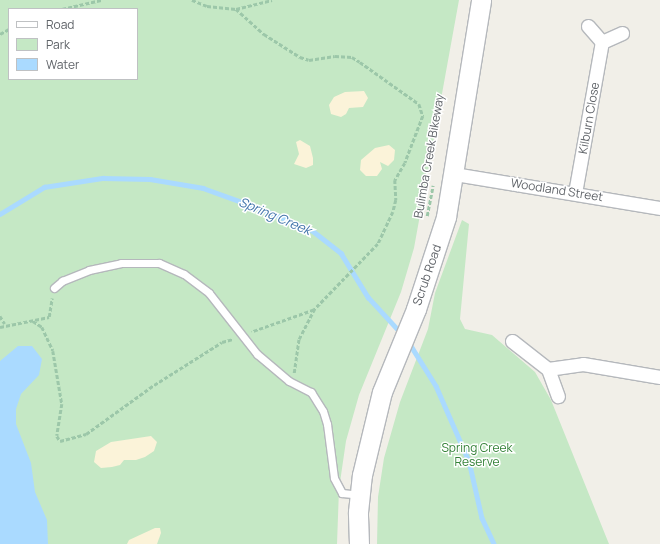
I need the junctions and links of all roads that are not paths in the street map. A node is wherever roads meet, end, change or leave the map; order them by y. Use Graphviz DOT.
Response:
graph roads {
  1 [pos="482,0"];
  2 [pos="588,26"];
  3 [pos="622,33"];
  4 [pos="602,42"];
  5 [pos="454,174"];
  6 [pos="575,193"];
  7 [pos="660,208"];
  8 [pos="54,288"];
  9 [pos="512,341"];
  10 [pos="548,369"];
  11 [pos="660,377"];
  12 [pos="558,396"];
  13 [pos="360,495"];
  14 [pos="359,544"];
  1 -- 5 [label="main road, Scrub Road"];
  2 -- 4 [label="street"];
  3 -- 4 [label="street"];
  4 -- 6 [label="street, Kilburn Close"];
  5 -- 6 [label="street, Woodland Street"];
  5 -- 13 [label="main road, Scrub Road"];
  6 -- 7 [label="street, Woodland Street"];
  8 -- 13 [label="lane"];
  9 -- 10 [label="street"];
  10 -- 11 [label="street"];
  10 -- 12 [label="street"];
  13 -- 14 [label="main road, Scrub Road"];
}
